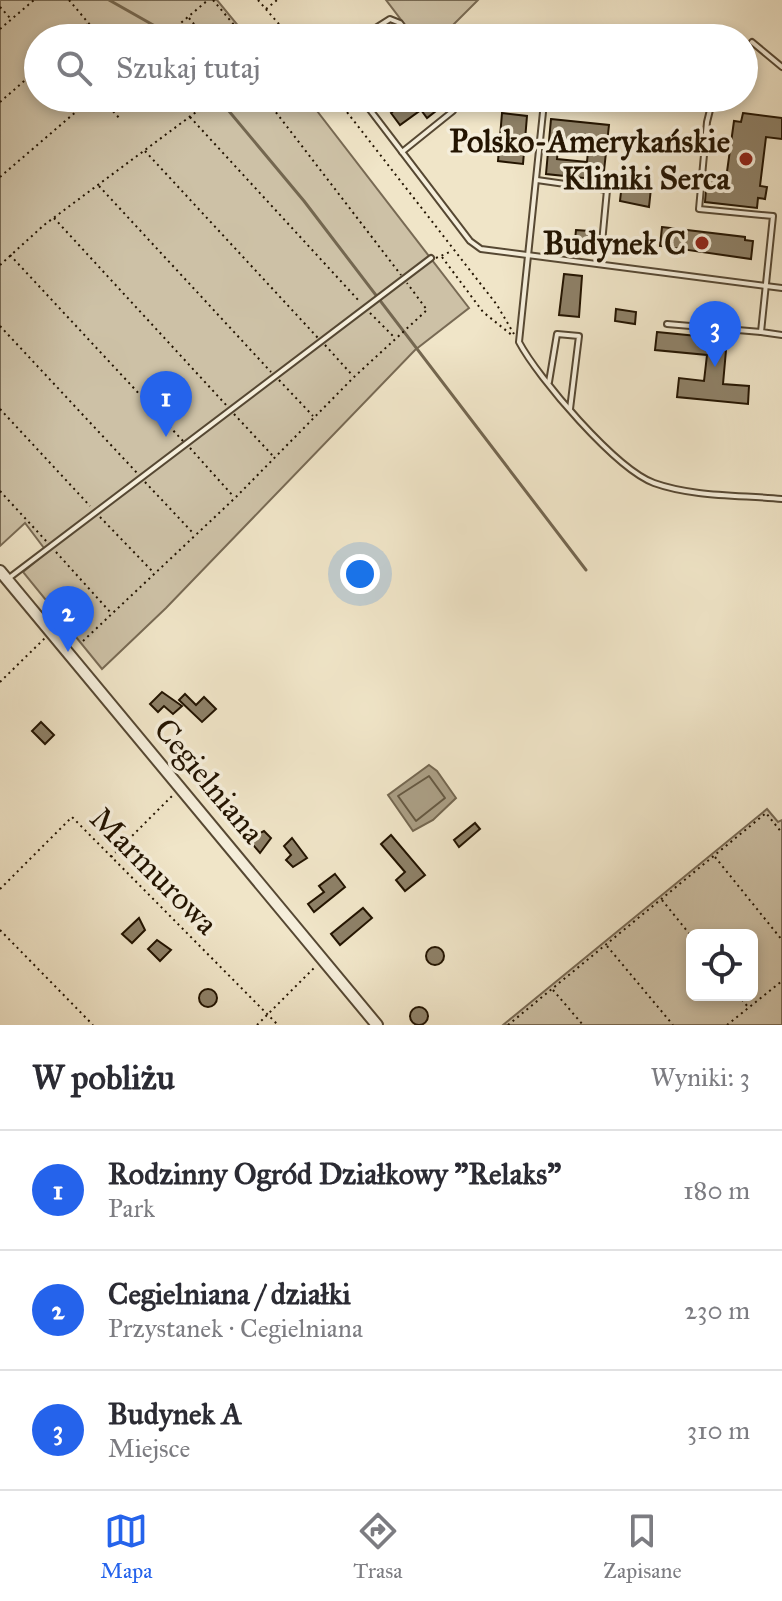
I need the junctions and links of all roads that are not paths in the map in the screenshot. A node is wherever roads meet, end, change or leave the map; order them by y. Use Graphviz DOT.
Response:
graph roads {
  1 [pos="382,24"];
  2 [pos="401,24"];
  3 [pos="758,47"];
  4 [pos="782,67"];
  5 [pos="372,112"];
  6 [pos="452,112"];
  7 [pos="543,112"];
  8 [pos="710,112"];
  9 [pos="402,152"];
  10 [pos="537,180"];
  11 [pos="528,256"];
  12 [pos="431,258"];
  13 [pos="600,264"];
  14 [pos="764,285"];
  15 [pos="782,288"];
  16 [pos="667,324"];
  17 [pos="761,332"];
  18 [pos="782,335"];
  19 [pos="549,382"];
  20 [pos="570,409"];
  21 [pos="782,499"];
  22 [pos="4,575"];
  23 [pos="377,1025"];
  1 -- 2 [label="lane"];
  3 -- 4 [label="lane"];
  5 -- 9 [label="lane"];
  6 -- 9 [label="lane"];
  7 -- 10 [label="lane"];
  8 -- 14 [label="lane"];
  9 -- 11 [label="lane"];
  10 -- 11 [label="lane"];
  10 -- 13 [label="lane"];
  11 -- 13 [label="lane"];
  11 -- 19 [label="lane"];
  12 -- 22 [label="lane"];
  13 -- 14 [label="lane"];
  14 -- 15 [label="lane"];
  14 -- 17 [label="lane"];
  16 -- 17 [label="lane"];
  17 -- 18 [label="lane"];
  19 -- 20 [label="lane"];
  19 -- 20 [label="lane"];
  20 -- 21 [label="lane"];
  22 -- 23 [label="street, Cegielniana"];
}
